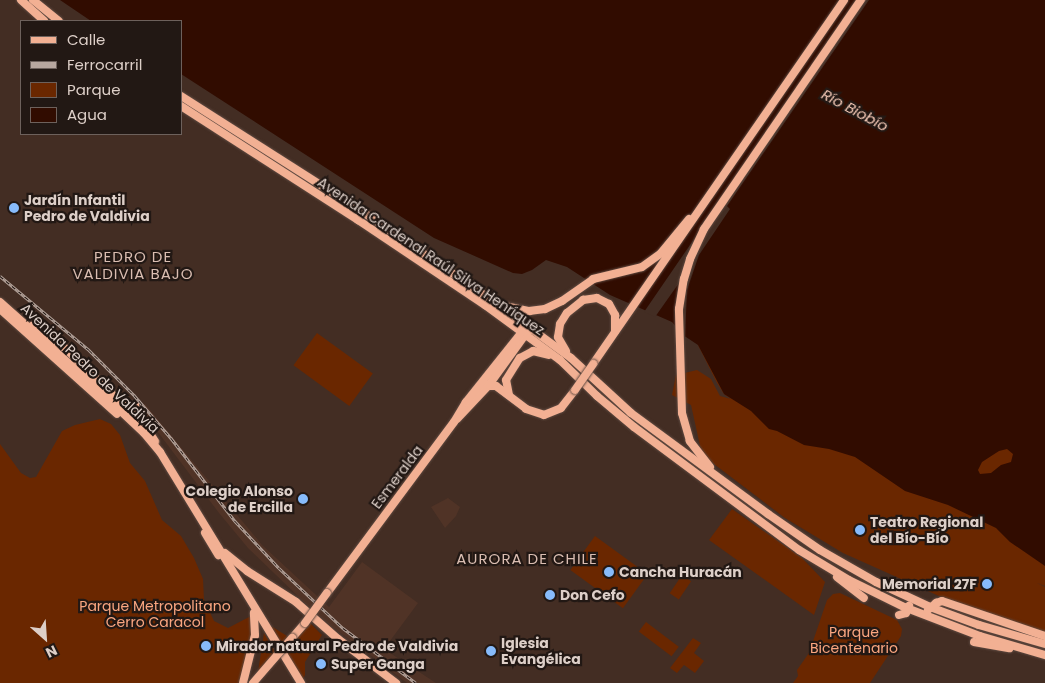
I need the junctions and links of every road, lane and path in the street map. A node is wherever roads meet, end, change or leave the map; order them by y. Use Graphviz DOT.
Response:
graph roads {
  1 [pos="21,0"];
  2 [pos="33,0"];
  3 [pos="844,0"];
  4 [pos="861,0"];
  5 [pos="43,20"];
  6 [pos="58,20"];
  7 [pos="182,97"];
  8 [pos="182,107"];
  9 [pos="716,187"];
  10 [pos="0,302"];
  11 [pos="496,303"];
  12 [pos="0,309"];
  13 [pos="23,323"];
  14 [pos="525,331"];
  15 [pos="614,333"];
  16 [pos="58,342"];
  17 [pos="45,345"];
  18 [pos="72,355"];
  19 [pos="571,358"];
  20 [pos="560,360"];
  21 [pos="91,383"];
  22 [pos="489,385"];
  23 [pos="479,388"];
  24 [pos="511,398"];
  25 [pos="454,422"];
  26 [pos="160,452"];
  27 [pos="727,484"];
  28 [pos="218,544"];
  29 [pos="820,563"];
  30 [pos="908,596"];
  31 [pos="864,598"];
  32 [pos="930,607"];
  33 [pos="908,609"];
  34 [pos="255,611"];
  35 [pos="924,615"];
  36 [pos="899,616"];
  37 [pos="964,619"];
  38 [pos="956,627"];
  39 [pos="1016,636"];
  40 [pos="1045,638"];
  41 [pos="974,642"];
  42 [pos="1045,644"];
  43 [pos="1019,648"];
  44 [pos="1045,655"];
  45 [pos="243,683"];
  46 [pos="253,683"];
  47 [pos="296,683"];
  48 [pos="301,683"];
  49 [pos="396,683"];
  1 -- 5 [label="main road"];
  2 -- 6 [label="main road"];
  3 -- 9 [label="main road"];
  4 -- 27 [label="main road"];
  7 -- 11 [label="main road, Avenida Cardenal Raúl Silva Henríquez"];
  8 -- 14 [label="main road, Avenida Cardenal Raúl Silva Henríquez"];
  9 -- 11 [label="main road"];
  9 -- 15 [label="main road"];
  10 -- 13 [label="main road, Avenida Pedro de Valdivia"];
  11 -- 14 [label="main road, Avenida Cardenal Raúl Silva Henríquez"];
  12 -- 17 [label="main road, Avenida Pedro de Valdivia"];
  13 -- 16 [label="main road"];
  13 -- 17 [label="main road, Avenida Pedro de Valdivia"];
  14 -- 19 [label="main road, Avenida Cardenal Raúl Silva Henríquez"];
  14 -- 20 [label="main road, Avenida Cardenal Raúl Silva Henríquez"];
  14 -- 22 [label="main road"];
  14 -- 23 [label="main road, Esmeralda"];
  15 -- 19 [label="main road"];
  15 -- 24 [label="main road, bridge"];
  16 -- 17 [label="main road"];
  16 -- 18 [label="main road"];
  17 -- 21 [label="main road, Avenida Pedro de Valdivia"];
  17 -- 34 [label="main road, Avenida Pedro de Valdivia"];
  18 -- 21 [label="main road"];
  18 -- 26 [label="main road"];
  19 -- 27 [label="main road, Avenida Cardenal Raúl Silva Henríquez"];
  20 -- 24 [label="main road"];
  20 -- 29 [label="main road, Avenida Cardenal Raúl Silva Henríquez"];
  21 -- 26 [label="main road, Avenida Pedro de Valdivia"];
  22 -- 23 [label="main road"];
  22 -- 24 [label="main road"];
  22 -- 25 [label="main road"];
  23 -- 25 [label="main road, Esmeralda"];
  25 -- 46 [label="main road, Esmeralda, bridge"];
  26 -- 28 [label="main road, Avenida Pedro de Valdivia"];
  27 -- 30 [label="main road, Avenida Cardenal Raúl Silva Henríquez"];
  28 -- 34 [label="main road, Avenida Pedro de Valdivia"];
  28 -- 49 [label="main road"];
  29 -- 31 [label="main road"];
  29 -- 33 [label="main road, Avenida Cardenal Raúl Silva Henríquez"];
  30 -- 32 [label="main road, Avenida Cardenal Raúl Silva Henríquez"];
  30 -- 33 [label="main road"];
  32 -- 35 [label="main road"];
  32 -- 37 [label="main road, Avenida Cardenal Raúl Silva Henríquez"];
  32 -- 40 [label="main road"];
  33 -- 35 [label="main road, Avenida Cardenal Raúl Silva Henríquez"];
  33 -- 36 [label="main road"];
  34 -- 45 [label="main road"];
  34 -- 47 [label="main road"];
  34 -- 48 [label="main road"];
  35 -- 38 [label="main road, Avenida Cardenal Raúl Silva Henríquez"];
  37 -- 38 [label="main road"];
  37 -- 39 [label="main road, Avenida Cardenal Raúl Silva Henríquez"];
  38 -- 43 [label="main road, Avenida Cardenal Raúl Silva Henríquez"];
  39 -- 40 [label="main road"];
  39 -- 42 [label="main road, Avenida Cardenal Raúl Silva Henríquez"];
  41 -- 43 [label="main road"];
  43 -- 44 [label="main road, Avenida Cardenal Raúl Silva Henríquez"];
}
